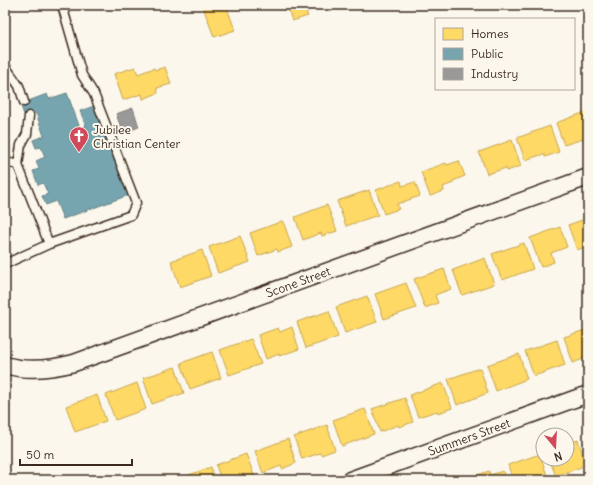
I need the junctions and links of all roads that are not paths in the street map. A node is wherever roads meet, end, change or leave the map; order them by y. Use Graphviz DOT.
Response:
graph roads {
  1 [pos="62,5"];
  2 [pos="5,66"];
  3 [pos="24,102"];
  4 [pos="29,116"];
  5 [pos="5,165"];
  6 [pos="18,165"];
  7 [pos="588,177"];
  8 [pos="49,244"];
  9 [pos="5,264"];
  10 [pos="5,365"];
  11 [pos="588,394"];
  12 [pos="350,480"];
  1 -- 8 [label="lane"];
  2 -- 3 [label="lane"];
  4 -- 6 [label="lane"];
  5 -- 6 [label="lane"];
  6 -- 8 [label="lane"];
  7 -- 10 [label="street, Scone Street"];
  8 -- 9 [label="lane"];
  11 -- 12 [label="street, Summers Street"];
}
